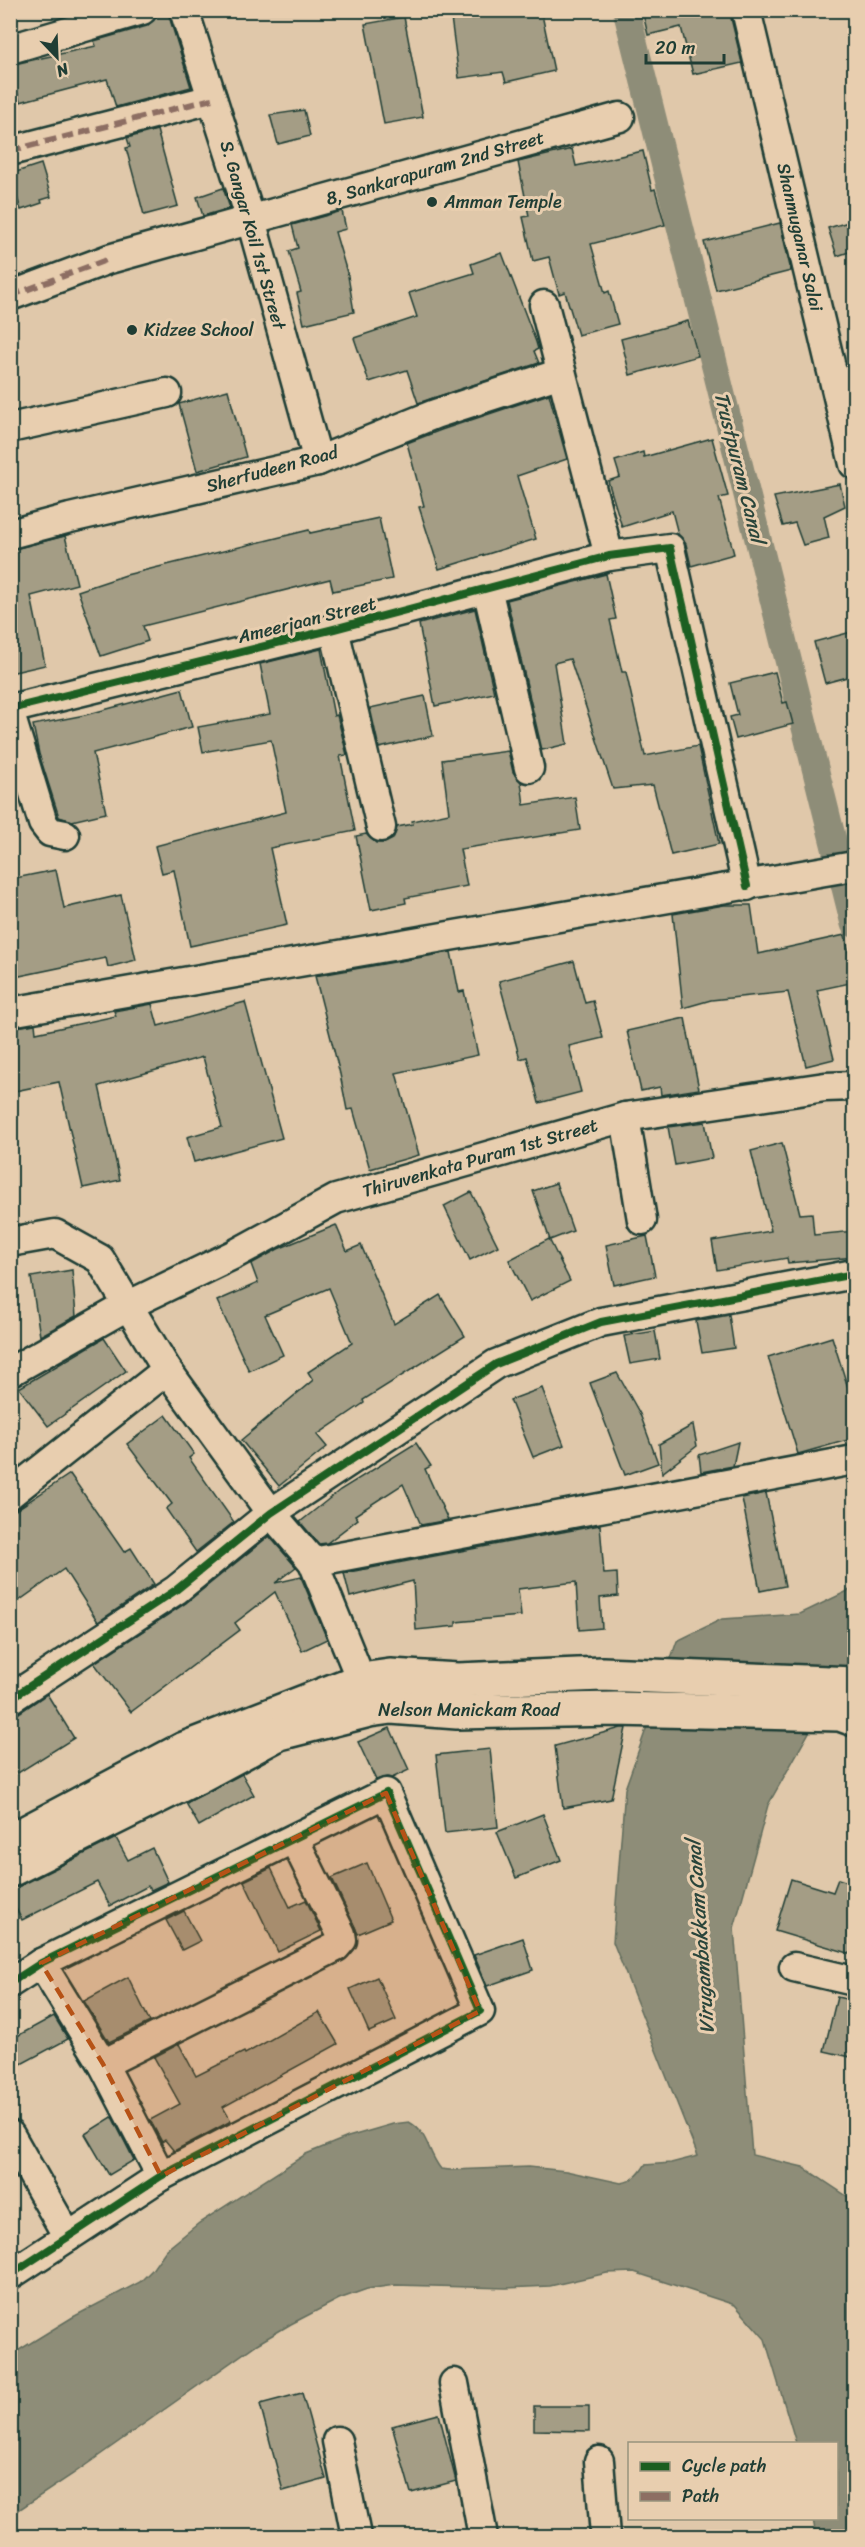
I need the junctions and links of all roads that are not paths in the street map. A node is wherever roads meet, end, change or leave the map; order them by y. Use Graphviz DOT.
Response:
graph roads {
  1 [pos="142,10"];
  2 [pos="184,10"];
  3 [pos="746,10"];
  4 [pos="10,49"];
  5 [pos="212,99"];
  6 [pos="620,117"];
  7 [pos="10,151"];
  8 [pos="251,220"];
  9 [pos="10,296"];
  10 [pos="544,305"];
  11 [pos="561,373"];
  12 [pos="167,393"];
  13 [pos="10,428"];
  14 [pos="318,461"];
  15 [pos="855,464"];
  16 [pos="10,534"];
  17 [pos="609,555"];
  18 [pos="487,588"];
  19 [pos="334,629"];
  20 [pos="10,709"];
  21 [pos="10,714"];
  22 [pos="529,768"];
  23 [pos="381,827"];
  24 [pos="65,835"];
  25 [pos="855,866"];
  26 [pos="747,886"];
  27 [pos="10,1012"];
  28 [pos="855,1086"];
  29 [pos="625,1117"];
  30 [pos="642,1220"];
  31 [pos="10,1242"];
  32 [pos="855,1274"];
  33 [pos="129,1305"];
  34 [pos="166,1370"];
  35 [pos="10,1372"];
  36 [pos="855,1460"];
  37 [pos="10,1494"];
  38 [pos="271,1513"];
  39 [pos="314,1562"];
  40 [pos="361,1680"];
  41 [pos="855,1684"];
  42 [pos="10,1699"];
  43 [pos="848,1717"];
  44 [pos="294,1839"];
  45 [pos="10,1841"];
  46 [pos="10,1870"];
  47 [pos="41,1963"];
  48 [pos="794,1967"];
  49 [pos="855,1982"];
  50 [pos="10,1983"];
  51 [pos="103,2064"];
  52 [pos="12,2142"];
  53 [pos="161,2176"];
  54 [pos="68,2237"];
  55 [pos="10,2275"];
  56 [pos="454,2383"];
  57 [pos="337,2441"];
  58 [pos="599,2461"];
  59 [pos="356,2536"];
  60 [pos="483,2536"];
  61 [pos="605,2536"];
  1 -- 4 [label="street"];
  2 -- 5 [label="street, S. Gangar Koil 1st Street"];
  3 -- 15 [label="street, Shanmuganar Salai"];
  5 -- 7 [label="street"];
  5 -- 8 [label="street, S. Gangar Koil 1st Street"];
  6 -- 8 [label="street, 8, Sankarapuram 2nd Street"];
  8 -- 9 [label="street, 8, Sankarapuram 2nd Street"];
  8 -- 14 [label="street, S. Gangar Koil 1st Street"];
  10 -- 11 [label="street"];
  11 -- 14 [label="street, Sherfudeen Road"];
  11 -- 17 [label="street"];
  12 -- 13 [label="street"];
  14 -- 16 [label="street, Sherfudeen Road"];
  17 -- 18 [label="street, Ameerjaan Street"];
  17 -- 26 [label="street, Ameerjaan Street"];
  18 -- 19 [label="street, Ameerjaan Street"];
  18 -- 22 [label="street"];
  19 -- 20 [label="street, Ameerjaan Street"];
  19 -- 23 [label="street"];
  21 -- 24 [label="street"];
  25 -- 26 [label="street"];
  26 -- 27 [label="street"];
  28 -- 29 [label="street, Thiruvenkata Puram 1st Street"];
  29 -- 30 [label="street"];
  29 -- 33 [label="street, Thiruvenkata Puram 1st Street"];
  31 -- 33 [label="street"];
  32 -- 38 [label="street"];
  33 -- 34 [label="street"];
  33 -- 35 [label="street, Thiruvenkata Puram 1st Street"];
  34 -- 37 [label="street"];
  34 -- 38 [label="street"];
  36 -- 39 [label="street"];
  38 -- 39 [label="street"];
  38 -- 42 [label="street"];
  39 -- 40 [label="street"];
  40 -- 41 [label="main road, Nelson Manickam Road"];
  40 -- 45 [label="main road, Nelson Manickam Road"];
  43 -- 46 [label="main road, Nelson Manickam Road"];
  44 -- 47 [label="street"];
  44 -- 51 [label="street"];
  44 -- 53 [label="street"];
  47 -- 50 [label="street"];
  47 -- 51 [label="street"];
  48 -- 49 [label="street"];
  51 -- 53 [label="street"];
  52 -- 54 [label="street"];
  53 -- 54 [label="street"];
  54 -- 55 [label="street"];
  56 -- 60 [label="street"];
  57 -- 59 [label="street"];
  58 -- 61 [label="street"];
}
